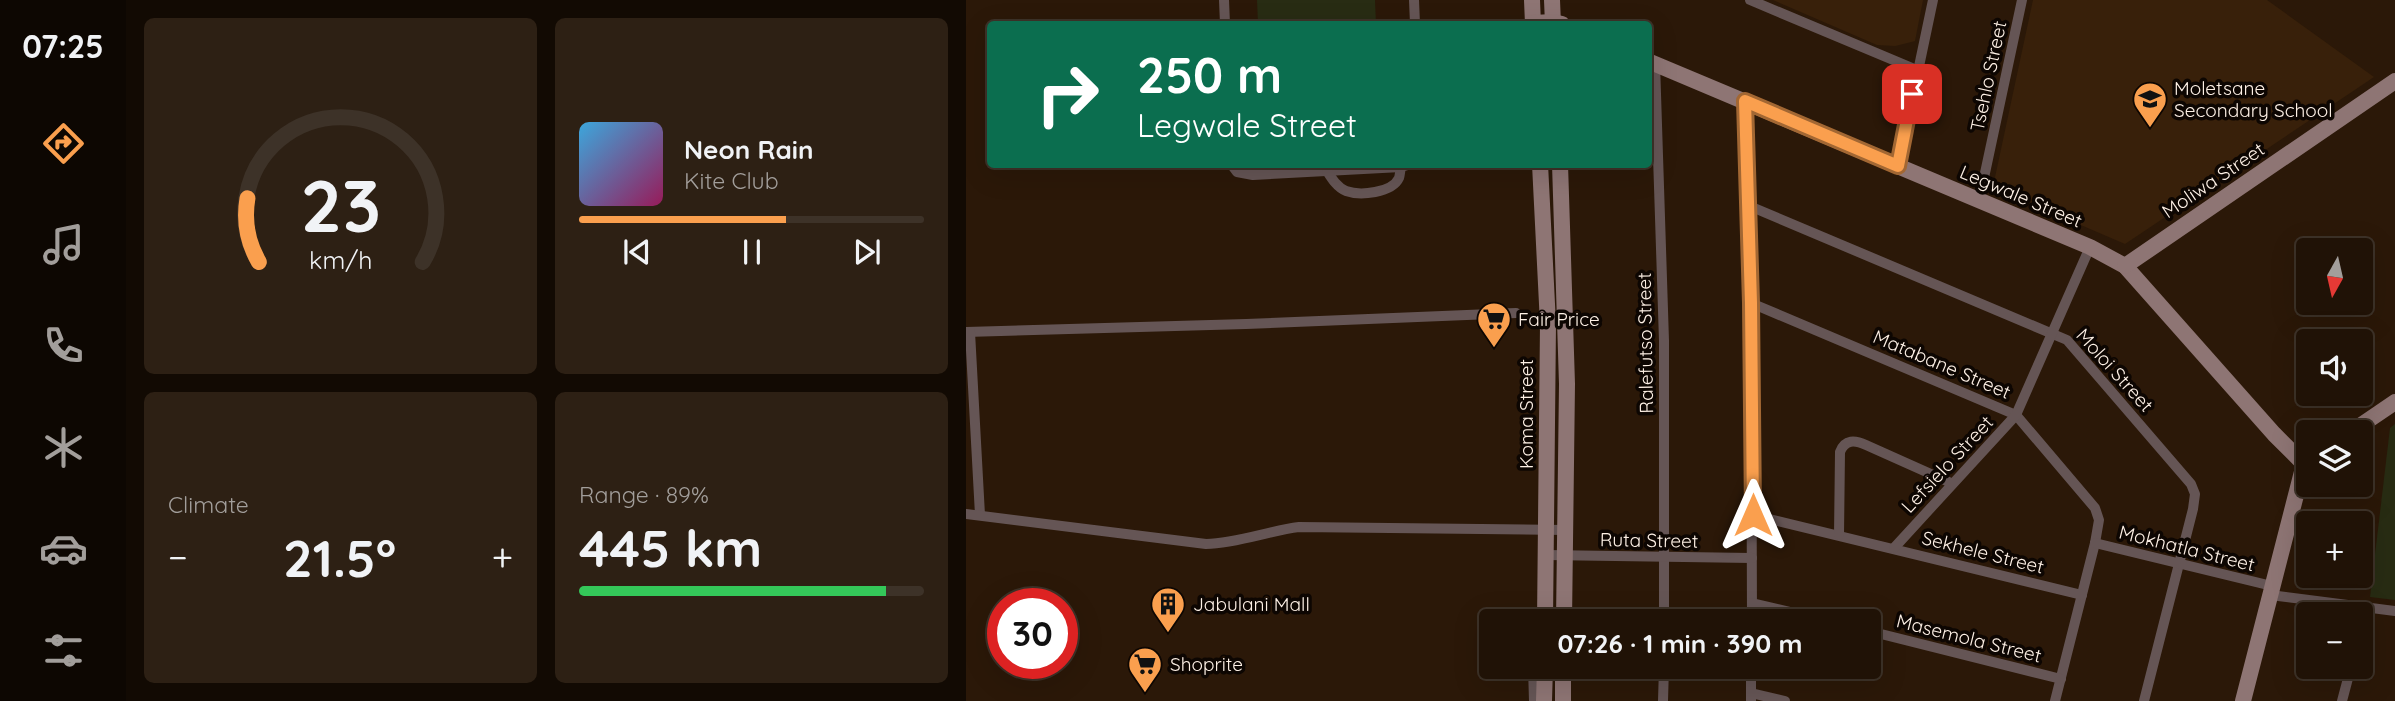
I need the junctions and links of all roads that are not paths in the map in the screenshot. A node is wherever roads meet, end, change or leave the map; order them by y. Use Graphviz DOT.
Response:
graph roads {
  1 [pos="1224,0"];
  2 [pos="1414,0"];
  3 [pos="1532,0"];
  4 [pos="1552,0"];
  5 [pos="1750,0"];
  6 [pos="1933,0"];
  7 [pos="2022,0"];
  8 [pos="1225,21"];
  9 [pos="1415,21"];
  10 [pos="1533,21"];
  11 [pos="1556,21"];
  12 [pos="1652,62"];
  13 [pos="1917,70"];
  14 [pos="2395,81"];
  15 [pos="1745,101"];
  16 [pos="1898,166"];
  17 [pos="1234,168"];
  18 [pos="1374,168"];
  19 [pos="1405,168"];
  20 [pos="1540,168"];
  21 [pos="1560,168"];
  22 [pos="1327,171"];
  23 [pos="1979,201"];
  24 [pos="1747,205"];
  25 [pos="2090,247"];
  26 [pos="2125,266"];
  27 [pos="1751,303"];
  28 [pos="1516,313"];
  29 [pos="968,332"];
  30 [pos="2052,334"];
  31 [pos="2395,402"];
  32 [pos="2016,415"];
  33 [pos="2369,420"];
  34 [pos="2296,454"];
  35 [pos="1951,483"];
  36 [pos="2297,497"];
  37 [pos="966,514"];
  38 [pos="1753,515"];
  39 [pos="980,516"];
  40 [pos="1546,530"];
  41 [pos="1565,530"];
  42 [pos="1839,535"];
  43 [pos="2095,543"];
  44 [pos="1894,548"];
  45 [pos="1546,555"];
  46 [pos="1565,556"];
  47 [pos="1665,557"];
  48 [pos="1752,558"];
  49 [pos="2180,564"];
  50 [pos="2271,591"];
  51 [pos="2081,595"];
  52 [pos="2332,602"];
  53 [pos="1752,603"];
  54 [pos="1545,609"];
  55 [pos="1564,609"];
  56 [pos="1664,609"];
  57 [pos="1752,609"];
  58 [pos="1777,609"];
  59 [pos="2373,609"];
  60 [pos="2395,611"];
  61 [pos="1881,634"];
  62 [pos="1533,679"];
  63 [pos="1545,679"];
  64 [pos="1563,679"];
  65 [pos="1664,679"];
  66 [pos="1751,679"];
  67 [pos="2061,679"];
  68 [pos="2348,679"];
  69 [pos="1751,697"];
  70 [pos="1534,701"];
  71 [pos="1544,701"];
  72 [pos="1563,701"];
  73 [pos="1663,701"];
  74 [pos="1785,701"];
  75 [pos="2055,701"];
  76 [pos="2144,701"];
  77 [pos="2243,701"];
  78 [pos="2342,701"];
  1 -- 8 [label="street"];
  2 -- 9 [label="street"];
  3 -- 10 [label="street"];
  4 -- 11 [label="street"];
  5 -- 13 [label="street"];
  6 -- 13 [label="street"];
  7 -- 23 [label="street, Tsehlo Street"];
  12 -- 15 [label="street, Legwale Street"];
  12 -- 47 [label="street, Ralefutso Street"];
  13 -- 16 [label="street"];
  14 -- 26 [label="street, Moliwa Street"];
  15 -- 16 [label="street, Legwale Street"];
  15 -- 24 [label="street"];
  16 -- 23 [label="street, Legwale Street"];
  17 -- 22 [label="street"];
  18 -- 22 [label="street"];
  19 -- 22 [label="street"];
  20 -- 40 [label="street, Koma Street"];
  21 -- 41 [label="street, Koma Street"];
  23 -- 25 [label="street, Legwale Street"];
  24 -- 27 [label="street"];
  24 -- 30 [label="street, Moloi Street"];
  25 -- 26 [label="street, Legwale Street"];
  25 -- 30 [label="street, Lefsielo Street"];
  26 -- 34 [label="street, Legwale Street"];
  27 -- 32 [label="street, Matabane Street"];
  27 -- 38 [label="street"];
  28 -- 29 [label="street"];
  29 -- 39 [label="street"];
  30 -- 32 [label="street, Lefsielo Street"];
  30 -- 49 [label="street, Moloi Street"];
  31 -- 33 [label="street"];
  32 -- 35 [label="street, Lefsielo Street"];
  32 -- 43 [label="street, Matabane Street"];
  35 -- 42 [label="street"];
  35 -- 44 [label="street, Lefsielo Street"];
  36 -- 50 [label="street"];
  37 -- 39 [label="street"];
  38 -- 42 [label="street, Sekhele Street"];
  38 -- 48 [label="street"];
  39 -- 40 [label="street"];
  40 -- 41 [label="street"];
  40 -- 45 [label="street, Koma Street"];
  41 -- 46 [label="street, Koma Street"];
  42 -- 44 [label="street, Sekhele Street"];
  43 -- 49 [label="street, Mokhatla Street"];
  43 -- 51 [label="street, Matabane Street"];
  44 -- 51 [label="street, Sekhele Street"];
  45 -- 46 [label="street, Ruta Street"];
  45 -- 54 [label="street, Koma Street"];
  46 -- 47 [label="street, Ruta Street"];
  46 -- 55 [label="street, Koma Street"];
  47 -- 48 [label="street, Ruta Street"];
  47 -- 56 [label="street, Ralefutso Street"];
  48 -- 53 [label="street"];
  49 -- 50 [label="street, Mokhatla Street"];
  49 -- 76 [label="street, Moloi Street"];
  50 -- 52 [label="street, Mokhatla Street"];
  50 -- 77 [label="street"];
  51 -- 67 [label="street, Matabane Street"];
  53 -- 57 [label="street"];
  53 -- 58 [label="street"];
  59 -- 60 [label="street, Mokhatla Street"];
  61 -- 67 [label="street, Masemola Street"];
  62 -- 70 [label="street"];
  63 -- 71 [label="street"];
  64 -- 72 [label="street"];
  65 -- 73 [label="street"];
  66 -- 69 [label="street"];
  67 -- 75 [label="street, Matabane Street"];
  68 -- 78 [label="street"];
  69 -- 74 [label="street"];
}
